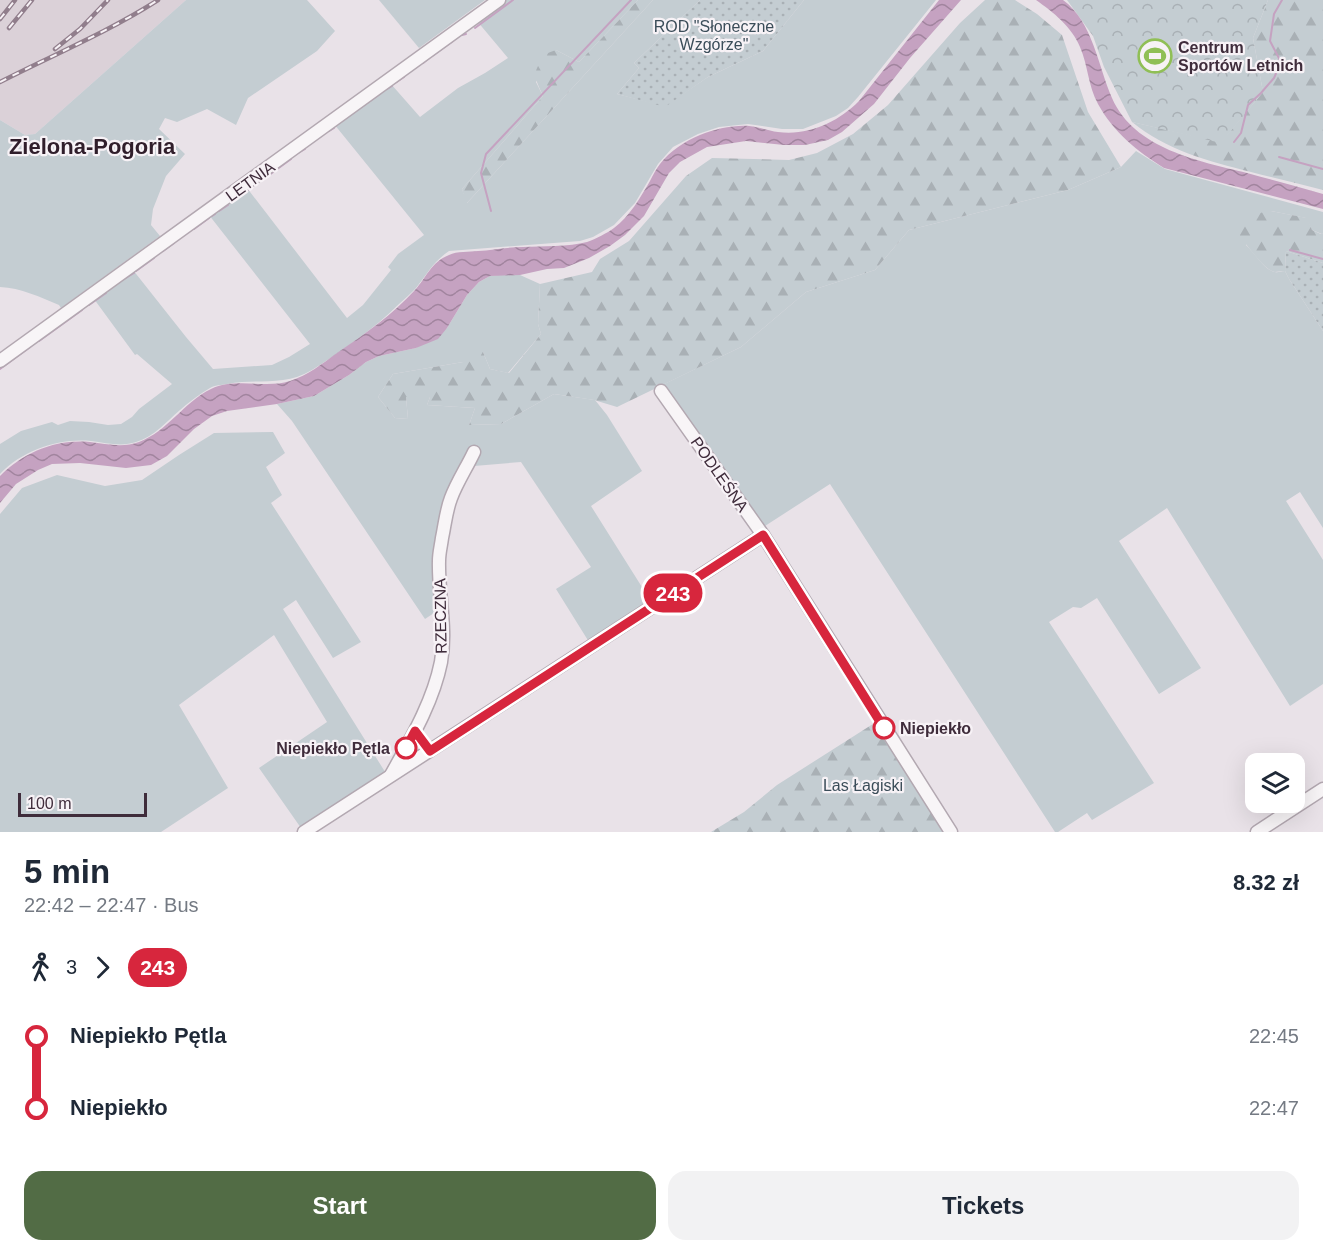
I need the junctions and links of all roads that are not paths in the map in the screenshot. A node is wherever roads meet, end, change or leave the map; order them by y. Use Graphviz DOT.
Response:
graph roads {
  1 [pos="499,0"];
  2 [pos="0,361"];
  3 [pos="661,391"];
  4 [pos="474,452"];
  5 [pos="763,535"];
  6 [pos="391,776"];
  7 [pos="1323,789"];
  8 [pos="304,832"];
  9 [pos="951,832"];
  10 [pos="1257,832"];
  1 -- 2 [label="street, LETNIA"];
  3 -- 5 [label="street, PODLEŚNA"];
  4 -- 6 [label="street, RZECZNA"];
  5 -- 6 [label="street"];
  5 -- 9 [label="street, PODLEŚNA"];
  6 -- 8 [label="street"];
  7 -- 10 [label="street"];
}
